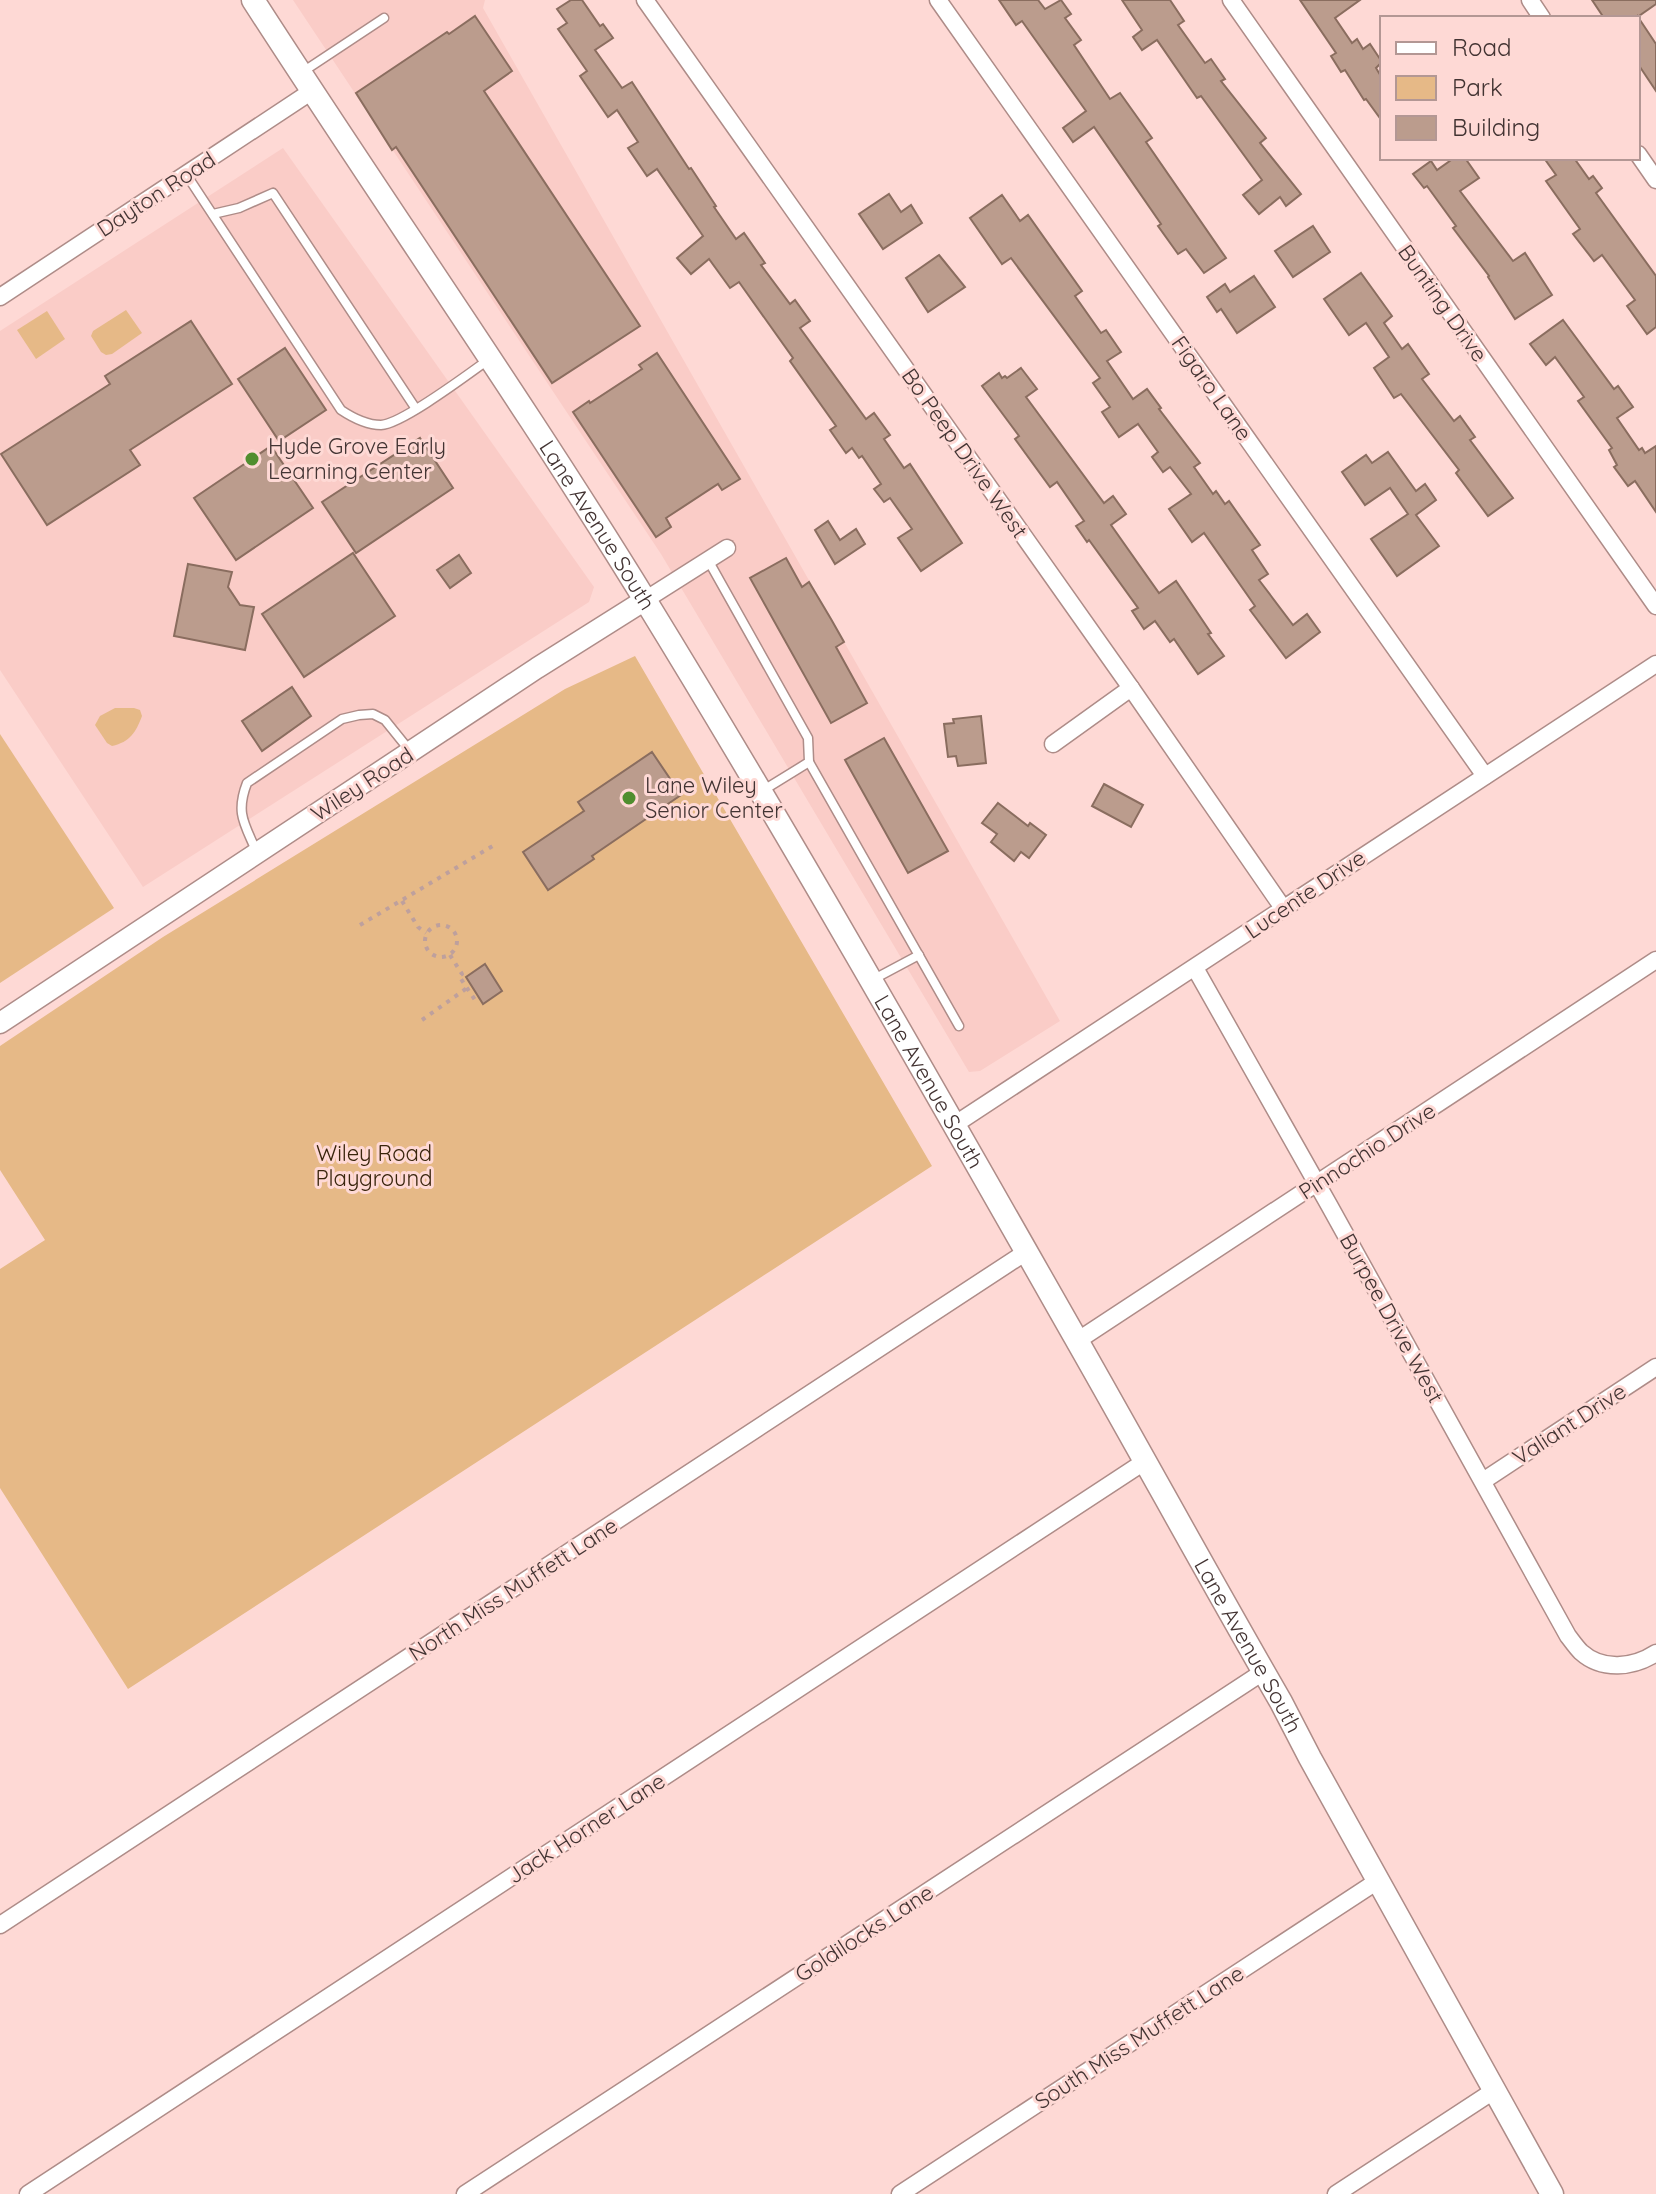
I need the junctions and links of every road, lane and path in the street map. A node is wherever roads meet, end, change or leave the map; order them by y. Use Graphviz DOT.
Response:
graph roads {
  1 [pos="253,0"];
  2 [pos="645,0"];
  3 [pos="938,0"];
  4 [pos="1231,0"];
  5 [pos="384,18"];
  6 [pos="306,83"];
  7 [pos="1640,157"];
  8 [pos="186,174"];
  9 [pos="1656,180"];
  10 [pos="213,214"];
  11 [pos="1,293"];
  12 [pos="490,359"];
  13 [pos="416,409"];
  14 [pos="727,548"];
  15 [pos="708,560"];
  16 [pos="645,600"];
  17 [pos="1656,606"];
  18 [pos="1656,664"];
  19 [pos="1131,688"];
  20 [pos="1053,744"];
  21 [pos="411,752"];
  22 [pos="809,762"];
  23 [pos="1485,776"];
  24 [pos="760,792"];
  25 [pos="496,844"];
  26 [pos="257,853"];
  27 [pos="402,901"];
  28 [pos="1283,908"];
  29 [pos="360,925"];
  30 [pos="426,933"];
  31 [pos="450,955"];
  32 [pos="919,955"];
  33 [pos="1656,960"];
  34 [pos="1195,968"];
  35 [pos="871,981"];
  36 [pos="467,988"];
  37 [pos="477,1003"];
  38 [pos="422,1020"];
  39 [pos="0,1023"];
  40 [pos="959,1026"];
  41 [pos="954,1125"];
  42 [pos="1317,1184"];
  43 [pos="1026,1252"];
  44 [pos="1077,1341"];
  45 [pos="1656,1367"];
  46 [pos="1144,1462"];
  47 [pos="1483,1481"];
  48 [pos="1656,1653"];
  49 [pos="1263,1672"];
  50 [pos="1379,1880"];
  51 [pos="0,1925"];
  52 [pos="1495,2090"];
  53 [pos="28,2194"];
  54 [pos="465,2194"];
  55 [pos="900,2194"];
  56 [pos="1336,2194"];
  57 [pos="1552,2194"];
  1 -- 6 [label="main road, Lane Avenue South"];
  2 -- 19 [label="street, Bo Peep Drive West"];
  3 -- 23 [label="street, Figaro Lane"];
  4 -- 17 [label="street, Bunting Drive"];
  5 -- 6 [label="lane"];
  6 -- 8 [label="street, Dayton Road"];
  6 -- 12 [label="main road, Lane Avenue South"];
  7 -- 9 [label="street"];
  8 -- 10 [label="lane"];
  8 -- 11 [label="street, Dayton Road"];
  10 -- 13 [label="lane"];
  10 -- 13 [label="lane"];
  12 -- 13 [label="lane"];
  12 -- 16 [label="main road, Lane Avenue South"];
  14 -- 15 [label="street, Wiley Road"];
  15 -- 16 [label="street, Wiley Road"];
  15 -- 22 [label="lane"];
  16 -- 21 [label="street, Wiley Road"];
  16 -- 24 [label="main road, Lane Avenue South"];
  18 -- 23 [label="street, Lucente Drive"];
  19 -- 20 [label="street"];
  19 -- 28 [label="street, Bo Peep Drive West"];
  21 -- 26 [label="street, Wiley Road"];
  21 -- 26 [label="lane"];
  22 -- 24 [label="lane"];
  22 -- 32 [label="lane"];
  23 -- 28 [label="street, Lucente Drive"];
  24 -- 35 [label="main road, Lane Avenue South"];
  25 -- 27 [label="path"];
  26 -- 39 [label="street, Wiley Road"];
  27 -- 29 [label="path"];
  27 -- 30 [label="path"];
  28 -- 34 [label="street, Lucente Drive"];
  30 -- 31 [label="path"];
  30 -- 31 [label="path"];
  31 -- 36 [label="path"];
  32 -- 35 [label="lane"];
  32 -- 40 [label="lane"];
  33 -- 42 [label="street, Pinnochio Drive"];
  34 -- 41 [label="street, Lucente Drive"];
  34 -- 42 [label="street, Burpee Drive West"];
  35 -- 41 [label="main road, Lane Avenue South"];
  36 -- 37 [label="path"];
  36 -- 38 [label="path"];
  41 -- 43 [label="main road, Lane Avenue South"];
  42 -- 44 [label="street, Pinnochio Drive"];
  42 -- 47 [label="street, Burpee Drive West"];
  43 -- 44 [label="main road, Lane Avenue South"];
  43 -- 51 [label="street, North Miss Muffett Lane"];
  44 -- 46 [label="main road, Lane Avenue South"];
  45 -- 47 [label="street, Valiant Drive"];
  46 -- 49 [label="main road, Lane Avenue South"];
  46 -- 53 [label="street, Jack Horner Lane"];
  47 -- 48 [label="street, Burpee Drive West"];
  49 -- 50 [label="main road, Lane Avenue South"];
  49 -- 54 [label="street, Goldilocks Lane"];
  50 -- 52 [label="main road, Lane Avenue South"];
  50 -- 55 [label="street, South Miss Muffett Lane"];
  52 -- 56 [label="street"];
  52 -- 57 [label="main road, Lane Avenue South"];
}
